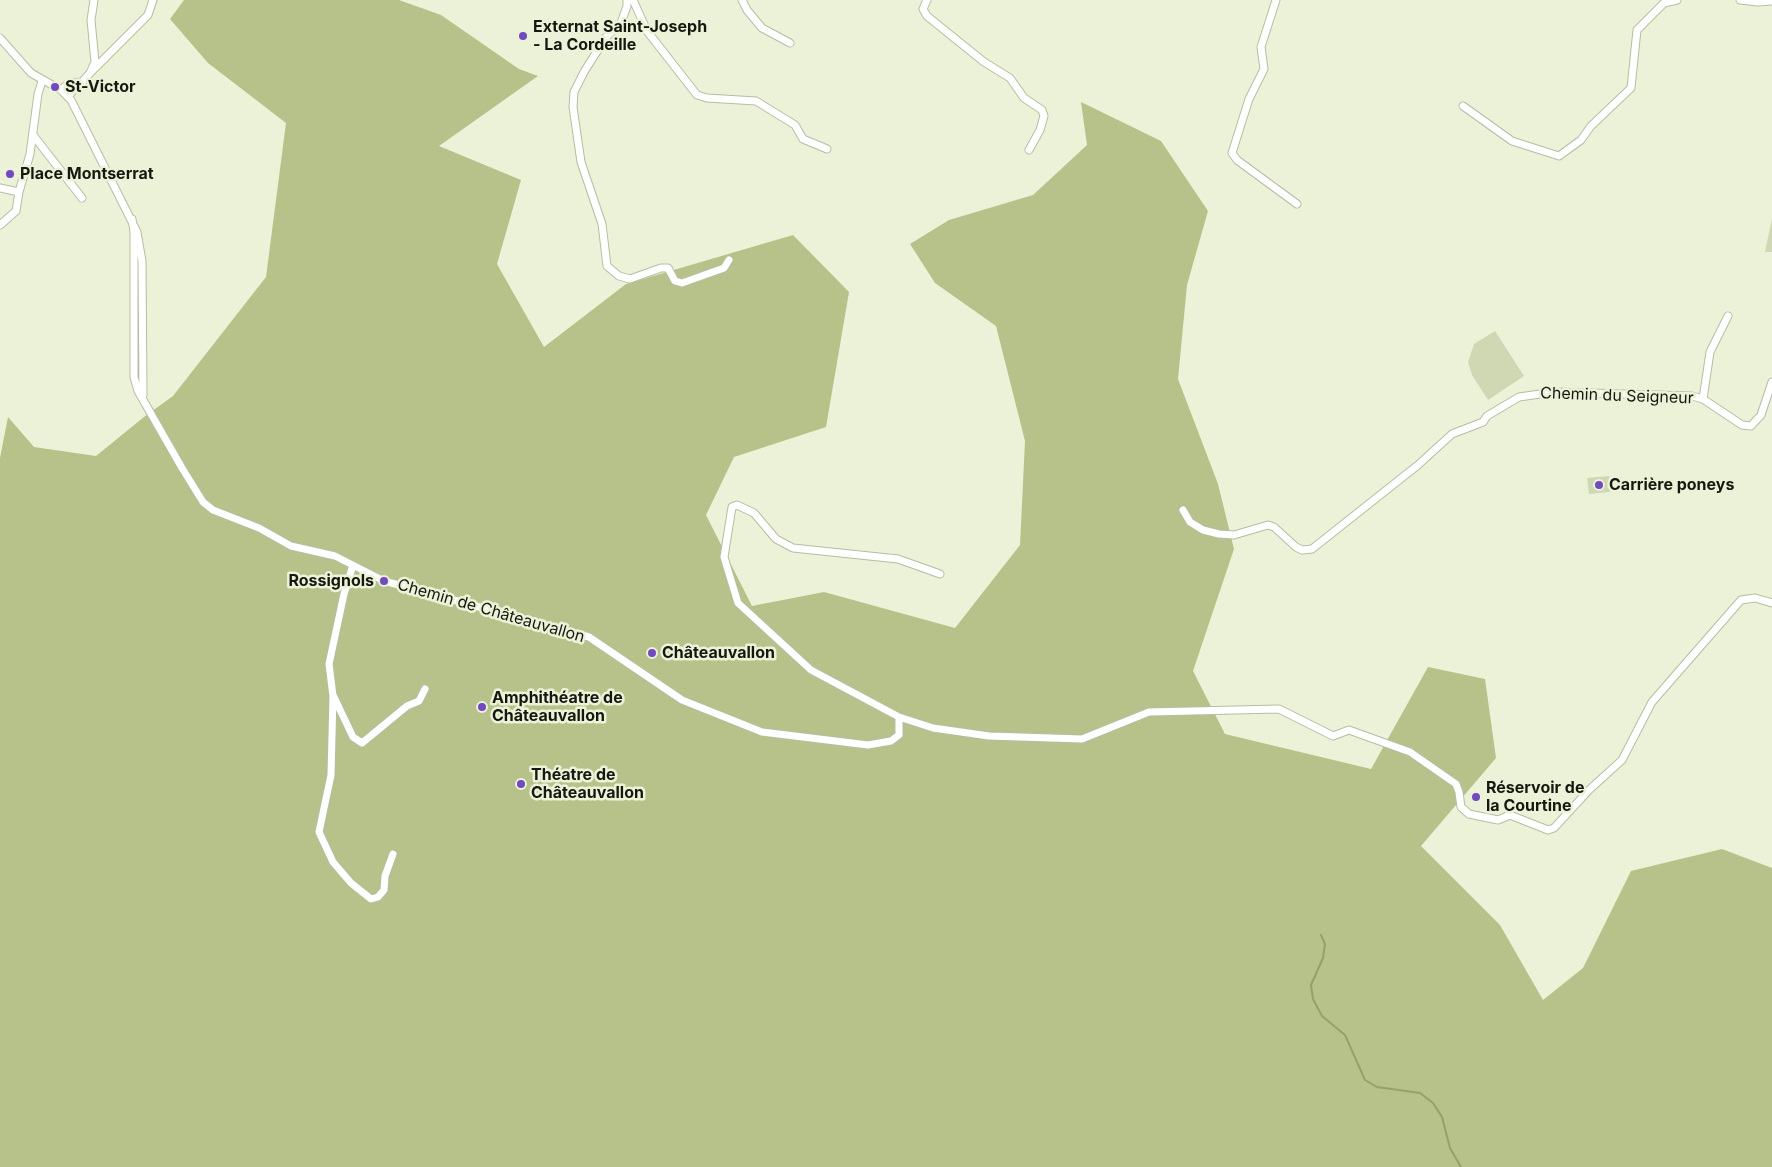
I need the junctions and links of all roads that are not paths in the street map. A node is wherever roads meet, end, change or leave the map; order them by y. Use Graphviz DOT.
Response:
graph roads {
  1 [pos="94,0"];
  2 [pos="153,0"];
  3 [pos="627,0"];
  4 [pos="634,0"];
  5 [pos="742,0"];
  6 [pos="927,0"];
  7 [pos="1276,0"];
  8 [pos="1677,0"];
  9 [pos="1740,0"];
  10 [pos="1772,1"];
  11 [pos="0,38"];
  12 [pos="790,43"];
  13 [pos="90,73"];
  14 [pos="42,81"];
  15 [pos="82,82"];
  16 [pos="60,90"];
  17 [pos="68,96"];
  18 [pos="1463,106"];
  19 [pos="33,135"];
  20 [pos="827,149"];
  21 [pos="1029,150"];
  22 [pos="0,188"];
  23 [pos="18,192"];
  24 [pos="82,198"];
  25 [pos="1297,204"];
  26 [pos="0,225"];
  27 [pos="729,260"];
  28 [pos="1728,316"];
  29 [pos="1772,382"];
  30 [pos="1703,399"];
  31 [pos="1183,510"];
  32 [pos="354,565"];
  33 [pos="940,574"];
  34 [pos="1772,603"];
  35 [pos="425,689"];
  36 [pos="333,695"];
  37 [pos="898,717"];
  38 [pos="392,854"];
  1 -- 13 [label="street"];
  2 -- 13 [label="street"];
  3 -- 27 [label="street"];
  4 -- 20 [label="street"];
  5 -- 12 [label="street"];
  6 -- 21 [label="street"];
  7 -- 25 [label="street"];
  8 -- 18 [label="street"];
  9 -- 10 [label="street"];
  11 -- 14 [label="street, Chemin de Châteauvallon"];
  13 -- 15 [label="street"];
  14 -- 16 [label="street, Chemin de Châteauvallon"];
  14 -- 19 [label="street"];
  15 -- 16 [label="street"];
  15 -- 17 [label="street"];
  16 -- 17 [label="street, Chemin de Châteauvallon"];
  17 -- 32 [label="street, Chemin de Châteauvallon"];
  19 -- 23 [label="street"];
  19 -- 24 [label="street"];
  22 -- 23 [label="street"];
  23 -- 26 [label="street"];
  28 -- 30 [label="street, Chemin du Seigneur"];
  29 -- 30 [label="street, Chemin du Seigneur"];
  30 -- 31 [label="street, Chemin du Seigneur"];
  32 -- 36 [label="street"];
  32 -- 37 [label="street, Chemin de Châteauvallon"];
  33 -- 37 [label="street"];
  34 -- 37 [label="street"];
  35 -- 36 [label="street"];
  36 -- 38 [label="street"];
}
